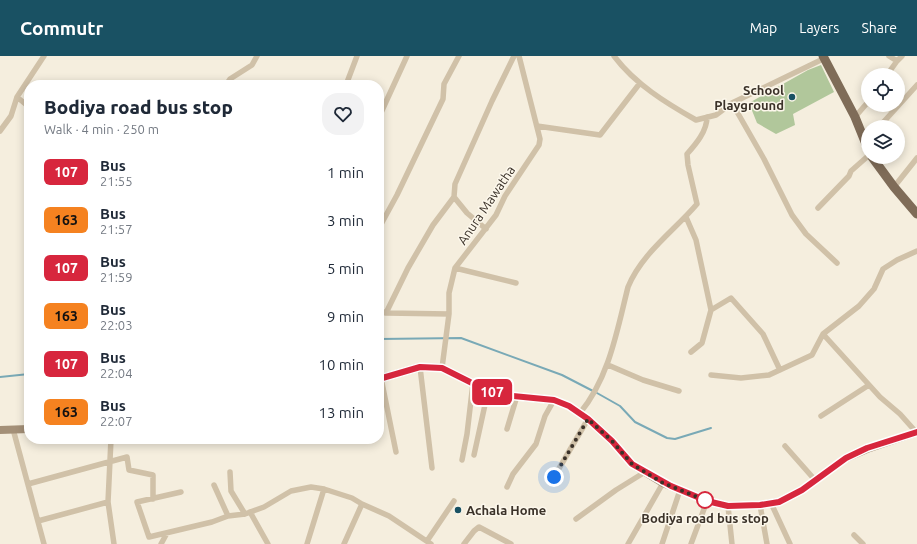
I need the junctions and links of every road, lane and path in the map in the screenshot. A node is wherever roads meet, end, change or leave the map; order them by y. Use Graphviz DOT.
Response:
graph roads {
  1 [pos="44,56"];
  2 [pos="257,56"];
  3 [pos="357,56"];
  4 [pos="407,56"];
  5 [pos="459,56"];
  6 [pos="514,56"];
  7 [pos="519,56"];
  8 [pos="614,56"];
  9 [pos="889,56"];
  10 [pos="902,56"];
  11 [pos="824,57"];
  12 [pos="897,61"];
  13 [pos="892,68"];
  14 [pos="28,80"];
  15 [pos="229,80"];
  16 [pos="348,80"];
  17 [pos="640,83"];
  18 [pos="24,86"];
  19 [pos="917,86"];
  20 [pos="17,97"];
  21 [pos="24,103"];
  22 [pos="732,104"];
  23 [pos="384,106"];
  24 [pos="861,110"];
  25 [pos="707,117"];
  26 [pos="855,117"];
  27 [pos="885,120"];
  28 [pos="537,126"];
  29 [pos="861,130"];
  30 [pos="0,131"];
  31 [pos="917,158"];
  32 [pos="861,162"];
  33 [pos="877,164"];
  34 [pos="894,187"];
  35 [pos="454,197"];
  36 [pos="818,208"];
  37 [pos="917,214"];
  38 [pos="686,217"];
  39 [pos="384,219"];
  40 [pos="486,230"];
  41 [pos="917,251"];
  42 [pos="837,263"];
  43 [pos="455,268"];
  44 [pos="516,283"];
  45 [pos="711,310"];
  46 [pos="386,312"];
  47 [pos="449,314"];
  48 [pos="823,334"];
  49 [pos="691,352"];
  50 [pos="608,365"];
  51 [pos="420,367"];
  52 [pos="442,368"];
  53 [pos="780,370"];
  54 [pos="711,375"];
  55 [pos="384,377"];
  56 [pos="473,383"];
  57 [pos="869,384"];
  58 [pos="488,391"];
  59 [pos="679,391"];
  60 [pos="384,396"];
  61 [pos="517,396"];
  62 [pos="554,400"];
  63 [pos="580,413"];
  64 [pos="821,416"];
  65 [pos="588,419"];
  66 [pos="13,429"];
  67 [pos="24,429"];
  68 [pos="507,429"];
  69 [pos="0,430"];
  70 [pos="917,432"];
  71 [pos="111,444"];
  72 [pos="785,446"];
  73 [pos="396,452"];
  74 [pos="474,455"];
  75 [pos="462,460"];
  76 [pos="111,462"];
  77 [pos="432,468"];
  78 [pos="230,472"];
  79 [pos="645,472"];
  80 [pos="554,477"];
  81 [pos="815,480"];
  82 [pos="663,483"];
  83 [pos="28,484"];
  84 [pos="214,485"];
  85 [pos="507,487"];
  86 [pos="324,489"];
  87 [pos="680,490"];
  88 [pos="181,492"];
  89 [pos="154,499"];
  90 [pos="454,501"];
  91 [pos="707,501"];
  92 [pos="108,502"];
  93 [pos="362,504"];
  94 [pos="771,504"];
  95 [pos="760,505"];
  96 [pos="728,506"];
  97 [pos="248,513"];
  98 [pos="228,516"];
  99 [pos="576,519"];
  100 [pos="38,521"];
  101 [pos="166,533"];
  102 [pos="854,535"];
  103 [pos="429,543"];
  104 [pos="44,544"];
  105 [pos="114,544"];
  106 [pos="161,544"];
  107 [pos="268,544"];
  108 [pos="307,544"];
  109 [pos="344,544"];
  110 [pos="464,544"];
  111 [pos="511,544"];
  112 [pos="628,544"];
  113 [pos="662,544"];
  114 [pos="691,544"];
  115 [pos="732,544"];
  116 [pos="767,544"];
  117 [pos="790,544"];
  118 [pos="863,544"];
  1 -- 14 [label="street"];
  2 -- 15 [label="street"];
  3 -- 16 [label="street"];
  4 -- 23 [label="street"];
  5 -- 39 [label="street"];
  6 -- 35 [label="street"];
  7 -- 28 [label="street, Anura Mawatha"];
  8 -- 17 [label="street"];
  9 -- 12 [label="street"];
  10 -- 12 [label="street"];
  11 -- 22 [label="street"];
  11 -- 26 [label="main road"];
  12 -- 13 [label="street"];
  17 -- 25 [label="street"];
  17 -- 28 [label="street"];
  18 -- 20 [label="street"];
  19 -- 27 [label="street"];
  20 -- 21 [label="street"];
  20 -- 30 [label="street"];
  22 -- 25 [label="street"];
  22 -- 42 [label="street"];
  24 -- 26 [label="street"];
  25 -- 38 [label="street"];
  26 -- 29 [label="main road"];
  28 -- 40 [label="street, Anura Mawatha"];
  31 -- 34 [label="street"];
  32 -- 36 [label="street"];
  33 -- 34 [label="main road"];
  34 -- 37 [label="main road"];
  35 -- 40 [label="street"];
  35 -- 46 [label="street"];
  38 -- 45 [label="street"];
  38 -- 50 [label="street"];
  40 -- 43 [label="street, Anura Mawatha"];
  41 -- 48 [label="street"];
  43 -- 44 [label="street"];
  43 -- 47 [label="street, Anura Mawatha"];
  45 -- 49 [label="street"];
  45 -- 53 [label="street"];
  46 -- 47 [label="street"];
  47 -- 52 [label="street, Anura Mawatha"];
  48 -- 53 [label="street"];
  48 -- 57 [label="street"];
  50 -- 59 [label="street"];
  50 -- 63 [label="street"];
  51 -- 52 [label="main road"];
  51 -- 55 [label="main road"];
  51 -- 77 [label="street"];
  52 -- 56 [label="main road"];
  53 -- 54 [label="street"];
  56 -- 58 [label="main road"];
  56 -- 75 [label="street"];
  57 -- 64 [label="street"];
  57 -- 70 [label="street"];
  58 -- 61 [label="main road"];
  58 -- 74 [label="street"];
  60 -- 73 [label="street"];
  61 -- 62 [label="main road"];
  61 -- 68 [label="street"];
  62 -- 63 [label="main road"];
  62 -- 85 [label="street"];
  63 -- 65 [label="main road"];
  65 -- 79 [label="main road"];
  65 -- 80 [label="street"];
  66 -- 67 [label="main road"];
  66 -- 69 [label="main road"];
  66 -- 83 [label="street"];
  70 -- 81 [label="main road"];
  71 -- 76 [label="street"];
  72 -- 81 [label="street"];
  76 -- 83 [label="street"];
  76 -- 89 [label="street"];
  76 -- 92 [label="street"];
  78 -- 97 [label="street"];
  79 -- 82 [label="main road"];
  79 -- 99 [label="street"];
  81 -- 94 [label="main road"];
  82 -- 87 [label="main road"];
  82 -- 112 [label="street"];
  83 -- 100 [label="street"];
  84 -- 98 [label="street"];
  86 -- 93 [label="street"];
  86 -- 97 [label="street"];
  86 -- 108 [label="street"];
  87 -- 91 [label="main road"];
  87 -- 113 [label="street"];
  88 -- 89 [label="street"];
  89 -- 101 [label="street"];
  90 -- 103 [label="street"];
  91 -- 96 [label="main road"];
  91 -- 114 [label="street"];
  92 -- 100 [label="street"];
  92 -- 105 [label="street"];
  93 -- 103 [label="street"];
  93 -- 109 [label="street"];
  94 -- 95 [label="main road"];
  94 -- 117 [label="street"];
  95 -- 96 [label="main road"];
  95 -- 116 [label="street"];
  96 -- 115 [label="street"];
  97 -- 98 [label="street"];
  97 -- 107 [label="street"];
  98 -- 101 [label="street"];
  100 -- 104 [label="street"];
  101 -- 106 [label="street"];
  102 -- 118 [label="street"];
  110 -- 111 [label="street"];
}
